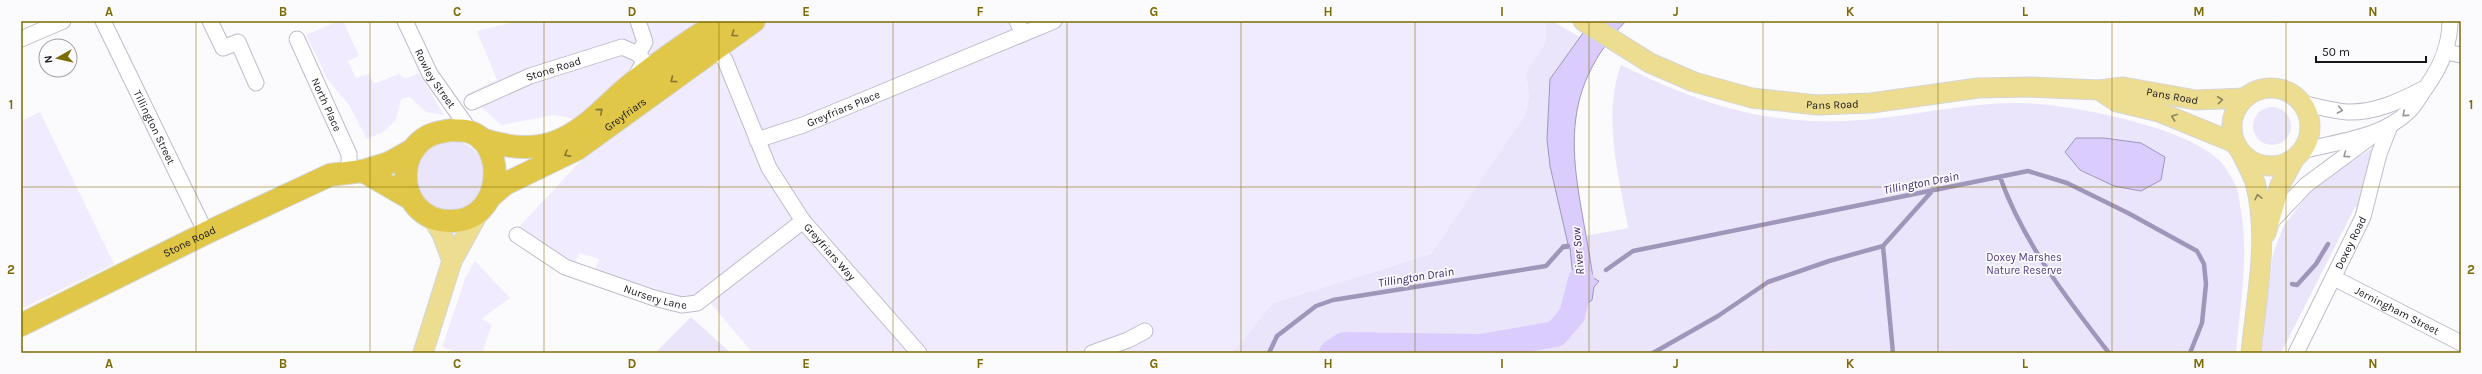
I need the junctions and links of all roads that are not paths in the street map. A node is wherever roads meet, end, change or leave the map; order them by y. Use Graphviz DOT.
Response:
graph roads {
  1 [pos="63,21"];
  2 [pos="103,21"];
  3 [pos="210,21"];
  4 [pos="405,21"];
  5 [pos="638,21"];
  6 [pos="722,21"];
  7 [pos="754,21"];
  8 [pos="1054,21"];
  9 [pos="1583,21"];
  10 [pos="2450,21"];
  11 [pos="1020,28"];
  12 [pos="21,39"];
  13 [pos="297,39"];
  14 [pos="715,48"];
  15 [pos="2446,52"];
  16 [pos="638,54"];
  17 [pos="2461,55"];
  18 [pos="256,83"];
  19 [pos="631,84"];
  20 [pos="2424,88"];
  21 [pos="2099,90"];
  22 [pos="2246,98"];
  23 [pos="472,102"];
  24 [pos="2301,103"];
  25 [pos="2384,129"];
  26 [pos="476,136"];
  27 [pos="757,140"];
  28 [pos="414,149"];
  29 [pos="2239,149"];
  30 [pos="2299,154"];
  31 [pos="356,171"];
  32 [pos="491,196"];
  33 [pos="411,199"];
  34 [pos="478,214"];
  35 [pos="433,219"];
  36 [pos="803,221"];
  37 [pos="2268,225"];
  38 [pos="206,233"];
  39 [pos="517,235"];
  40 [pos="2262,250"];
  41 [pos="452,261"];
  42 [pos="2334,278"];
  43 [pos="21,326"];
  44 [pos="1145,331"];
  45 [pos="2461,342"];
  46 [pos="423,353"];
  47 [pos="919,353"];
  48 [pos="1092,353"];
  49 [pos="2251,353"];
  50 [pos="2296,353"];
  51 [pos="2454,353"];
  1 -- 12 [label="street"];
  2 -- 38 [label="street, Tillington Street"];
  3 -- 18 [label="street"];
  4 -- 26 [label="street, Rowley Street"];
  5 -- 16 [label="street"];
  6 -- 19 [label="highway, Greyfriars"];
  7 -- 14 [label="highway, Greyfriars, one-way"];
  8 -- 11 [label="street, Greyfriars Place"];
  9 -- 21 [label="main road, Pans Road"];
  10 -- 15 [label="street, Doxey Road"];
  11 -- 27 [label="street, Greyfriars Place"];
  13 -- 31 [label="street, North Place"];
  14 -- 19 [label="highway"];
  14 -- 27 [label="street"];
  14 -- 32 [label="highway, Greyfriars, one-way"];
  15 -- 17 [label="street"];
  15 -- 20 [label="street, Doxey Road"];
  16 -- 19 [label="street"];
  16 -- 23 [label="street, Stone Road"];
  26 -- 19 [label="highway, Greyfriars, one-way"];
  24 -- 20 [label="street, Doxey Road, one-way"];
  20 -- 25 [label="street, Doxey Road, one-way"];
  21 -- 22 [label="main road, Pans Road, one-way"];
  29 -- 21 [label="main road, Pans Road, one-way"];
  22 -- 24 [label="main road"];
  22 -- 29 [label="main road"];
  24 -- 30 [label="main road"];
  25 -- 30 [label="street, Doxey Road"];
  25 -- 37 [label="street, one-way"];
  25 -- 42 [label="street, Doxey Road"];
  26 -- 28 [label="highway"];
  26 -- 32 [label="highway"];
  27 -- 36 [label="street, Greyfriars Way"];
  28 -- 31 [label="highway, Stone Road"];
  28 -- 33 [label="highway"];
  29 -- 30 [label="main road"];
  40 -- 29 [label="main road, one-way"];
  30 -- 37 [label="main road"];
  31 -- 33 [label="highway"];
  31 -- 38 [label="highway, Stone Road"];
  32 -- 34 [label="highway"];
  33 -- 35 [label="highway"];
  34 -- 35 [label="highway"];
  34 -- 41 [label="main road"];
  35 -- 41 [label="main road"];
  36 -- 39 [label="street, Nursery Lane"];
  36 -- 47 [label="street, Greyfriars Way"];
  37 -- 40 [label="main road"];
  38 -- 43 [label="highway, Stone Road"];
  40 -- 49 [label="main road"];
  41 -- 46 [label="main road"];
  42 -- 45 [label="street, Jerningham Street"];
  42 -- 50 [label="street, Doxey Road"];
  44 -- 48 [label="street"];
  45 -- 51 [label="street"];
}
